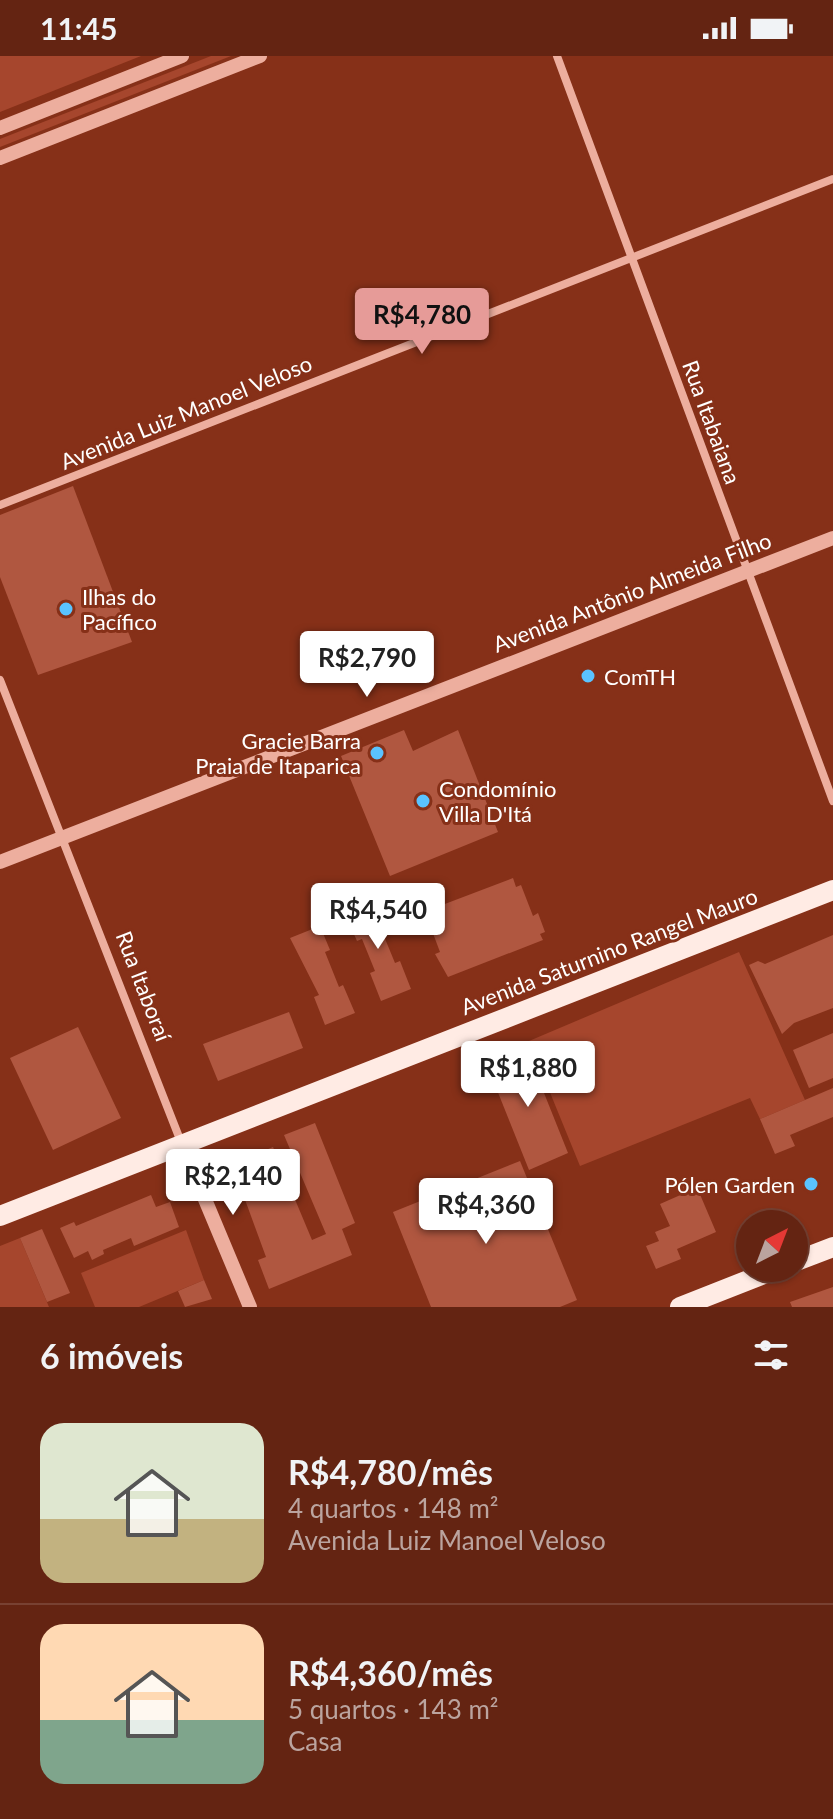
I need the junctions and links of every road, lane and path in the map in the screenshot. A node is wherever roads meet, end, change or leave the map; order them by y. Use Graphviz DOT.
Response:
graph roads {
  1 [pos="182,56"];
  2 [pos="260,56"];
  3 [pos="557,56"];
  4 [pos="87,94"];
  5 [pos="97,120"];
  6 [pos="0,128"];
  7 [pos="0,158"];
  8 [pos="833,179"];
  9 [pos="632,256"];
  10 [pos="0,505"];
  11 [pos="833,538"];
  12 [pos="748,570"];
  13 [pos="0,680"];
  14 [pos="833,801"];
  15 [pos="62,838"];
  16 [pos="0,862"];
  17 [pos="833,890"];
  18 [pos="181,1142"];
  19 [pos="0,1216"];
  20 [pos="833,1247"];
  21 [pos="808,1257"];
  22 [pos="743,1282"];
  23 [pos="250,1307"];
  24 [pos="680,1307"];
  1 -- 4 [label="street"];
  2 -- 5 [label="street"];
  3 -- 9 [label="street, Rua Itabaiana"];
  4 -- 5 [label="street"];
  4 -- 6 [label="street"];
  5 -- 7 [label="street"];
  8 -- 9 [label="street, Avenida Luiz Manoel Veloso"];
  9 -- 10 [label="street, Avenida Luiz Manoel Veloso"];
  9 -- 12 [label="street, Rua Itabaiana"];
  11 -- 12 [label="street, Avenida Antônio Almeida Filho"];
  12 -- 14 [label="street, Rua Itabaiana"];
  12 -- 15 [label="street, Avenida Antônio Almeida Filho"];
  13 -- 15 [label="street, Rua Itaboraí"];
  15 -- 16 [label="street, Avenida Antônio Almeida Filho"];
  15 -- 18 [label="street, Rua Itaboraí"];
  17 -- 18 [label="main road, Avenida Saturnino Rangel Mauro"];
  18 -- 19 [label="main road, Avenida Saturnino Rangel Mauro"];
  18 -- 23 [label="street, Rua Itaboraí"];
  20 -- 21 [label="main road"];
  22 -- 24 [label="main road"];
}
